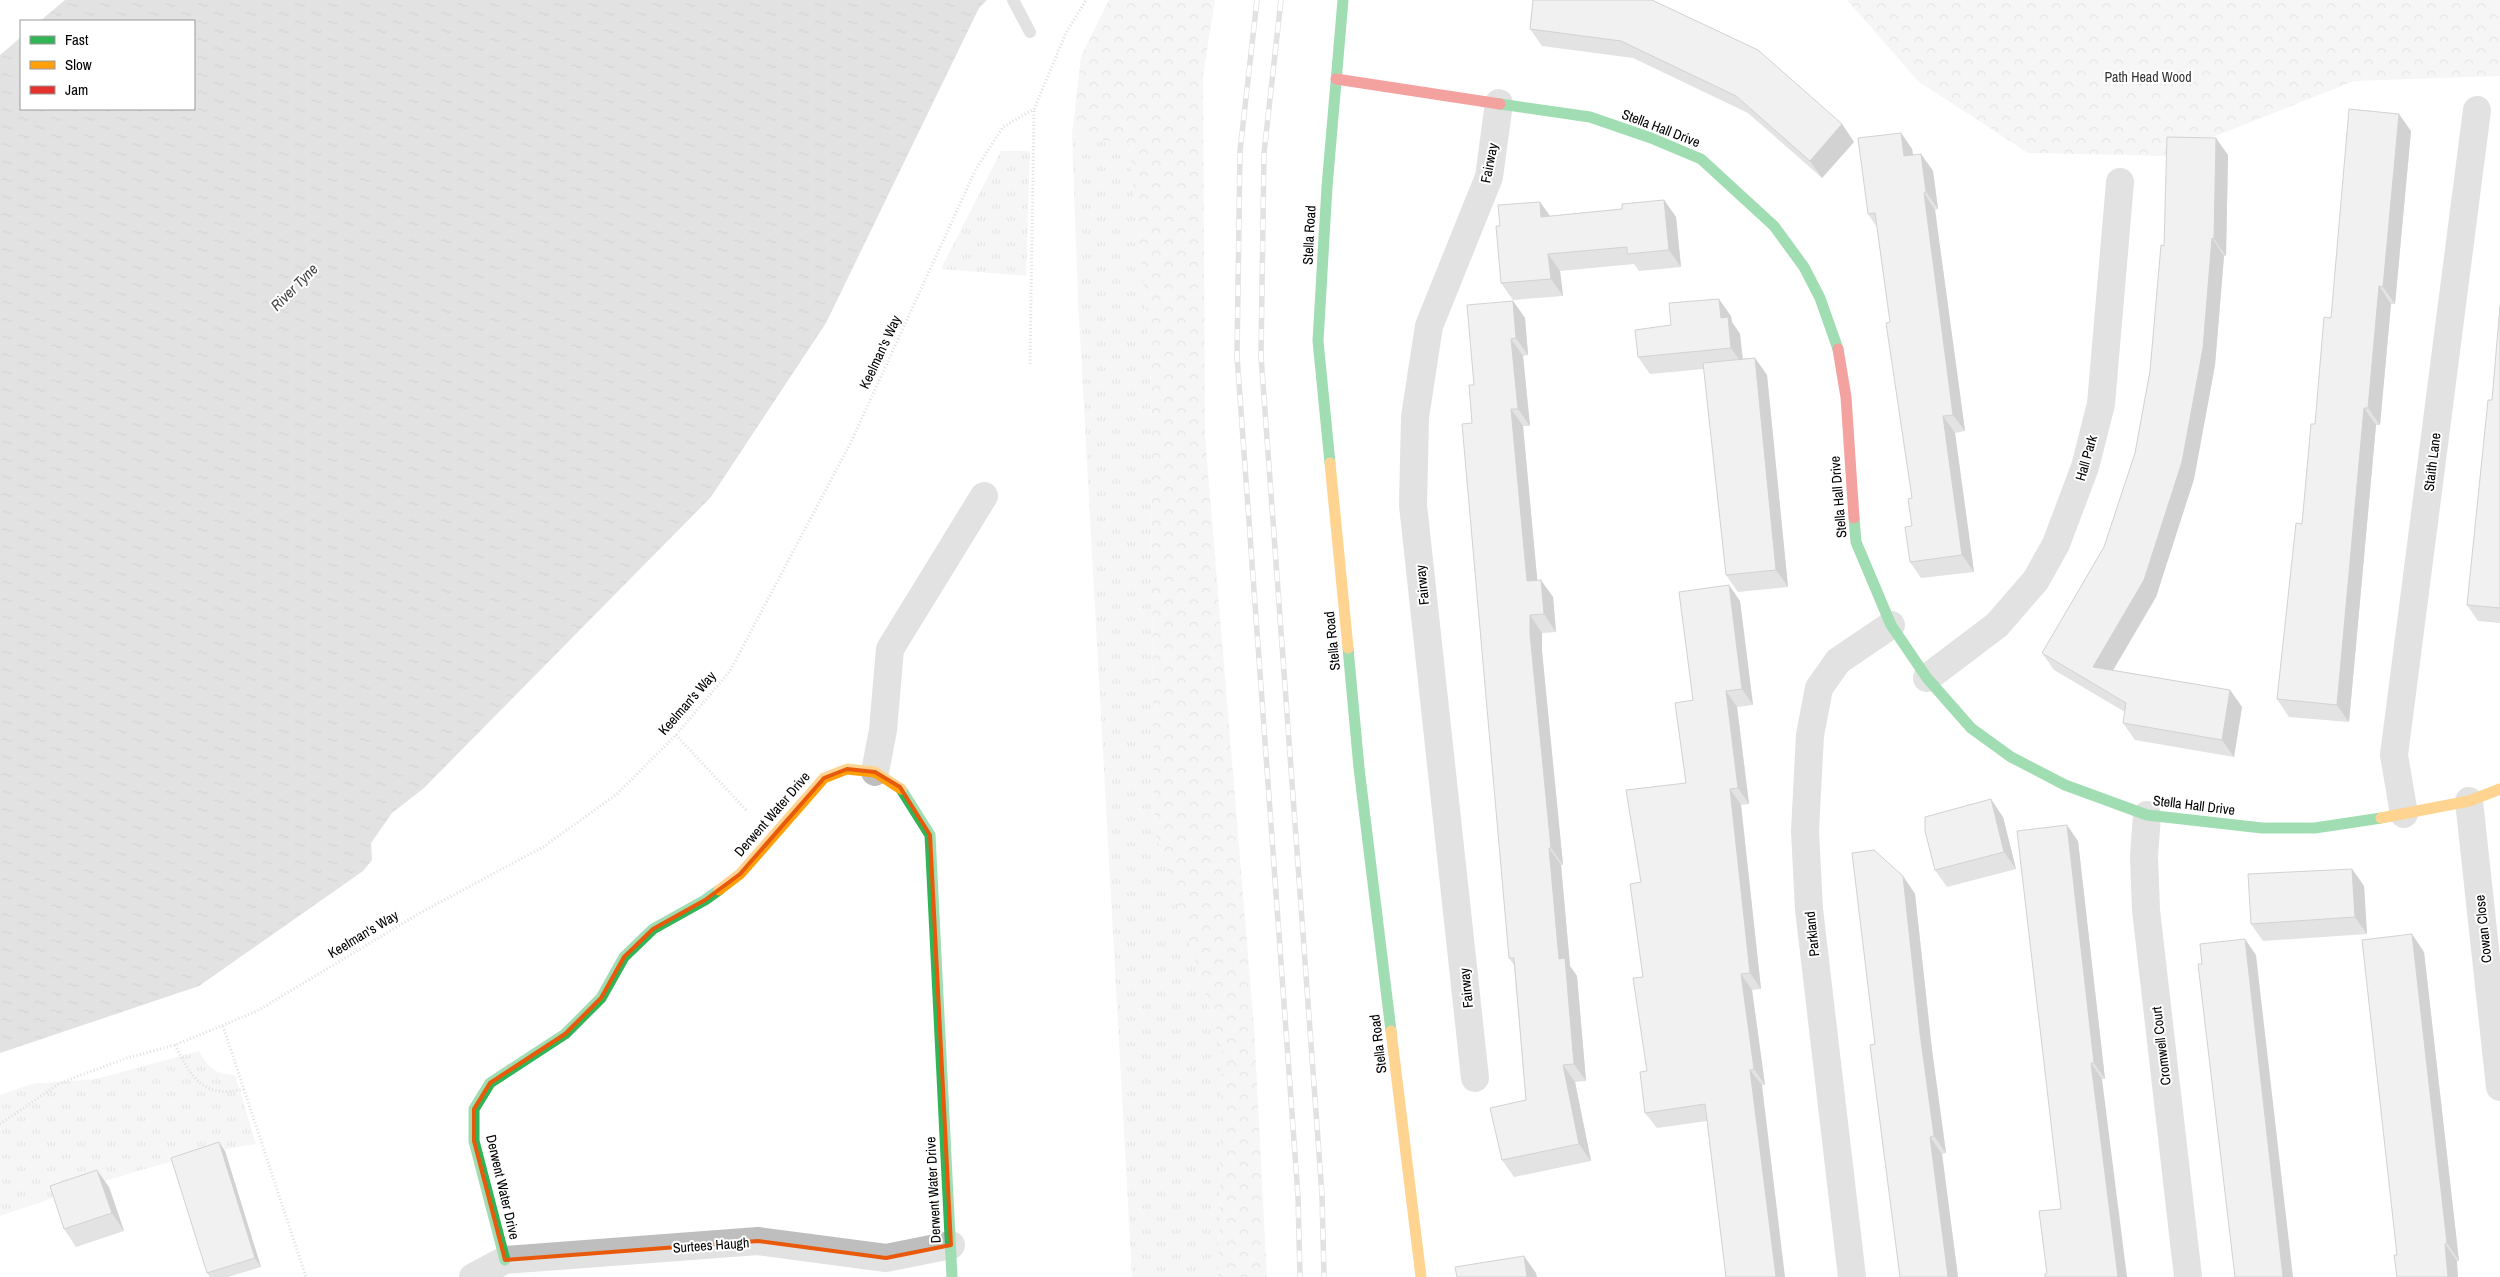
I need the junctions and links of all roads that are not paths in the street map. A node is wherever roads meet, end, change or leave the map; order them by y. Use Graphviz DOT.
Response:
graph roads {
  1 [pos="1343,0"];
  2 [pos="1336,79"];
  3 [pos="1499,103"];
  4 [pos="2477,110"];
  5 [pos="2120,182"];
  6 [pos="984,496"];
  7 [pos="1892,625"];
  8 [pos="1927,678"];
  9 [pos="875,772"];
  10 [pos="2500,789"];
  11 [pos="2469,801"];
  12 [pos="2404,814"];
  13 [pos="2147,815"];
  14 [pos="1475,1078"];
  15 [pos="2500,1086"];
  16 [pos="951,1245"];
  17 [pos="505,1260"];
  18 [pos="473,1277"];
  19 [pos="952,1277"];
  20 [pos="1421,1277"];
  21 [pos="1852,1277"];
  22 [pos="2188,1277"];
  1 -- 2 [label="street, Stella Road"];
  2 -- 3 [label="street, Stella Hall Drive"];
  2 -- 20 [label="street, Stella Road"];
  3 -- 7 [label="street, Stella Hall Drive"];
  3 -- 14 [label="street, Fairway"];
  4 -- 12 [label="street, Staith Lane"];
  5 -- 8 [label="street, Hall Park"];
  6 -- 9 [label="street"];
  7 -- 8 [label="street, Stella Hall Drive"];
  7 -- 21 [label="street, Parkland"];
  8 -- 13 [label="street, Stella Hall Drive"];
  9 -- 16 [label="street, Derwent Water Drive"];
  9 -- 17 [label="street, Derwent Water Drive"];
  10 -- 11 [label="street, Stella Hall Drive"];
  11 -- 12 [label="street, Stella Hall Drive"];
  11 -- 15 [label="street, Cowan Close"];
  12 -- 13 [label="street, Stella Hall Drive"];
  13 -- 22 [label="street, Cromwell Court"];
  16 -- 17 [label="street, Surtees Haugh"];
  16 -- 19 [label="street, Derwent Water Drive"];
  17 -- 18 [label="street, Surtees Haugh"];
}
